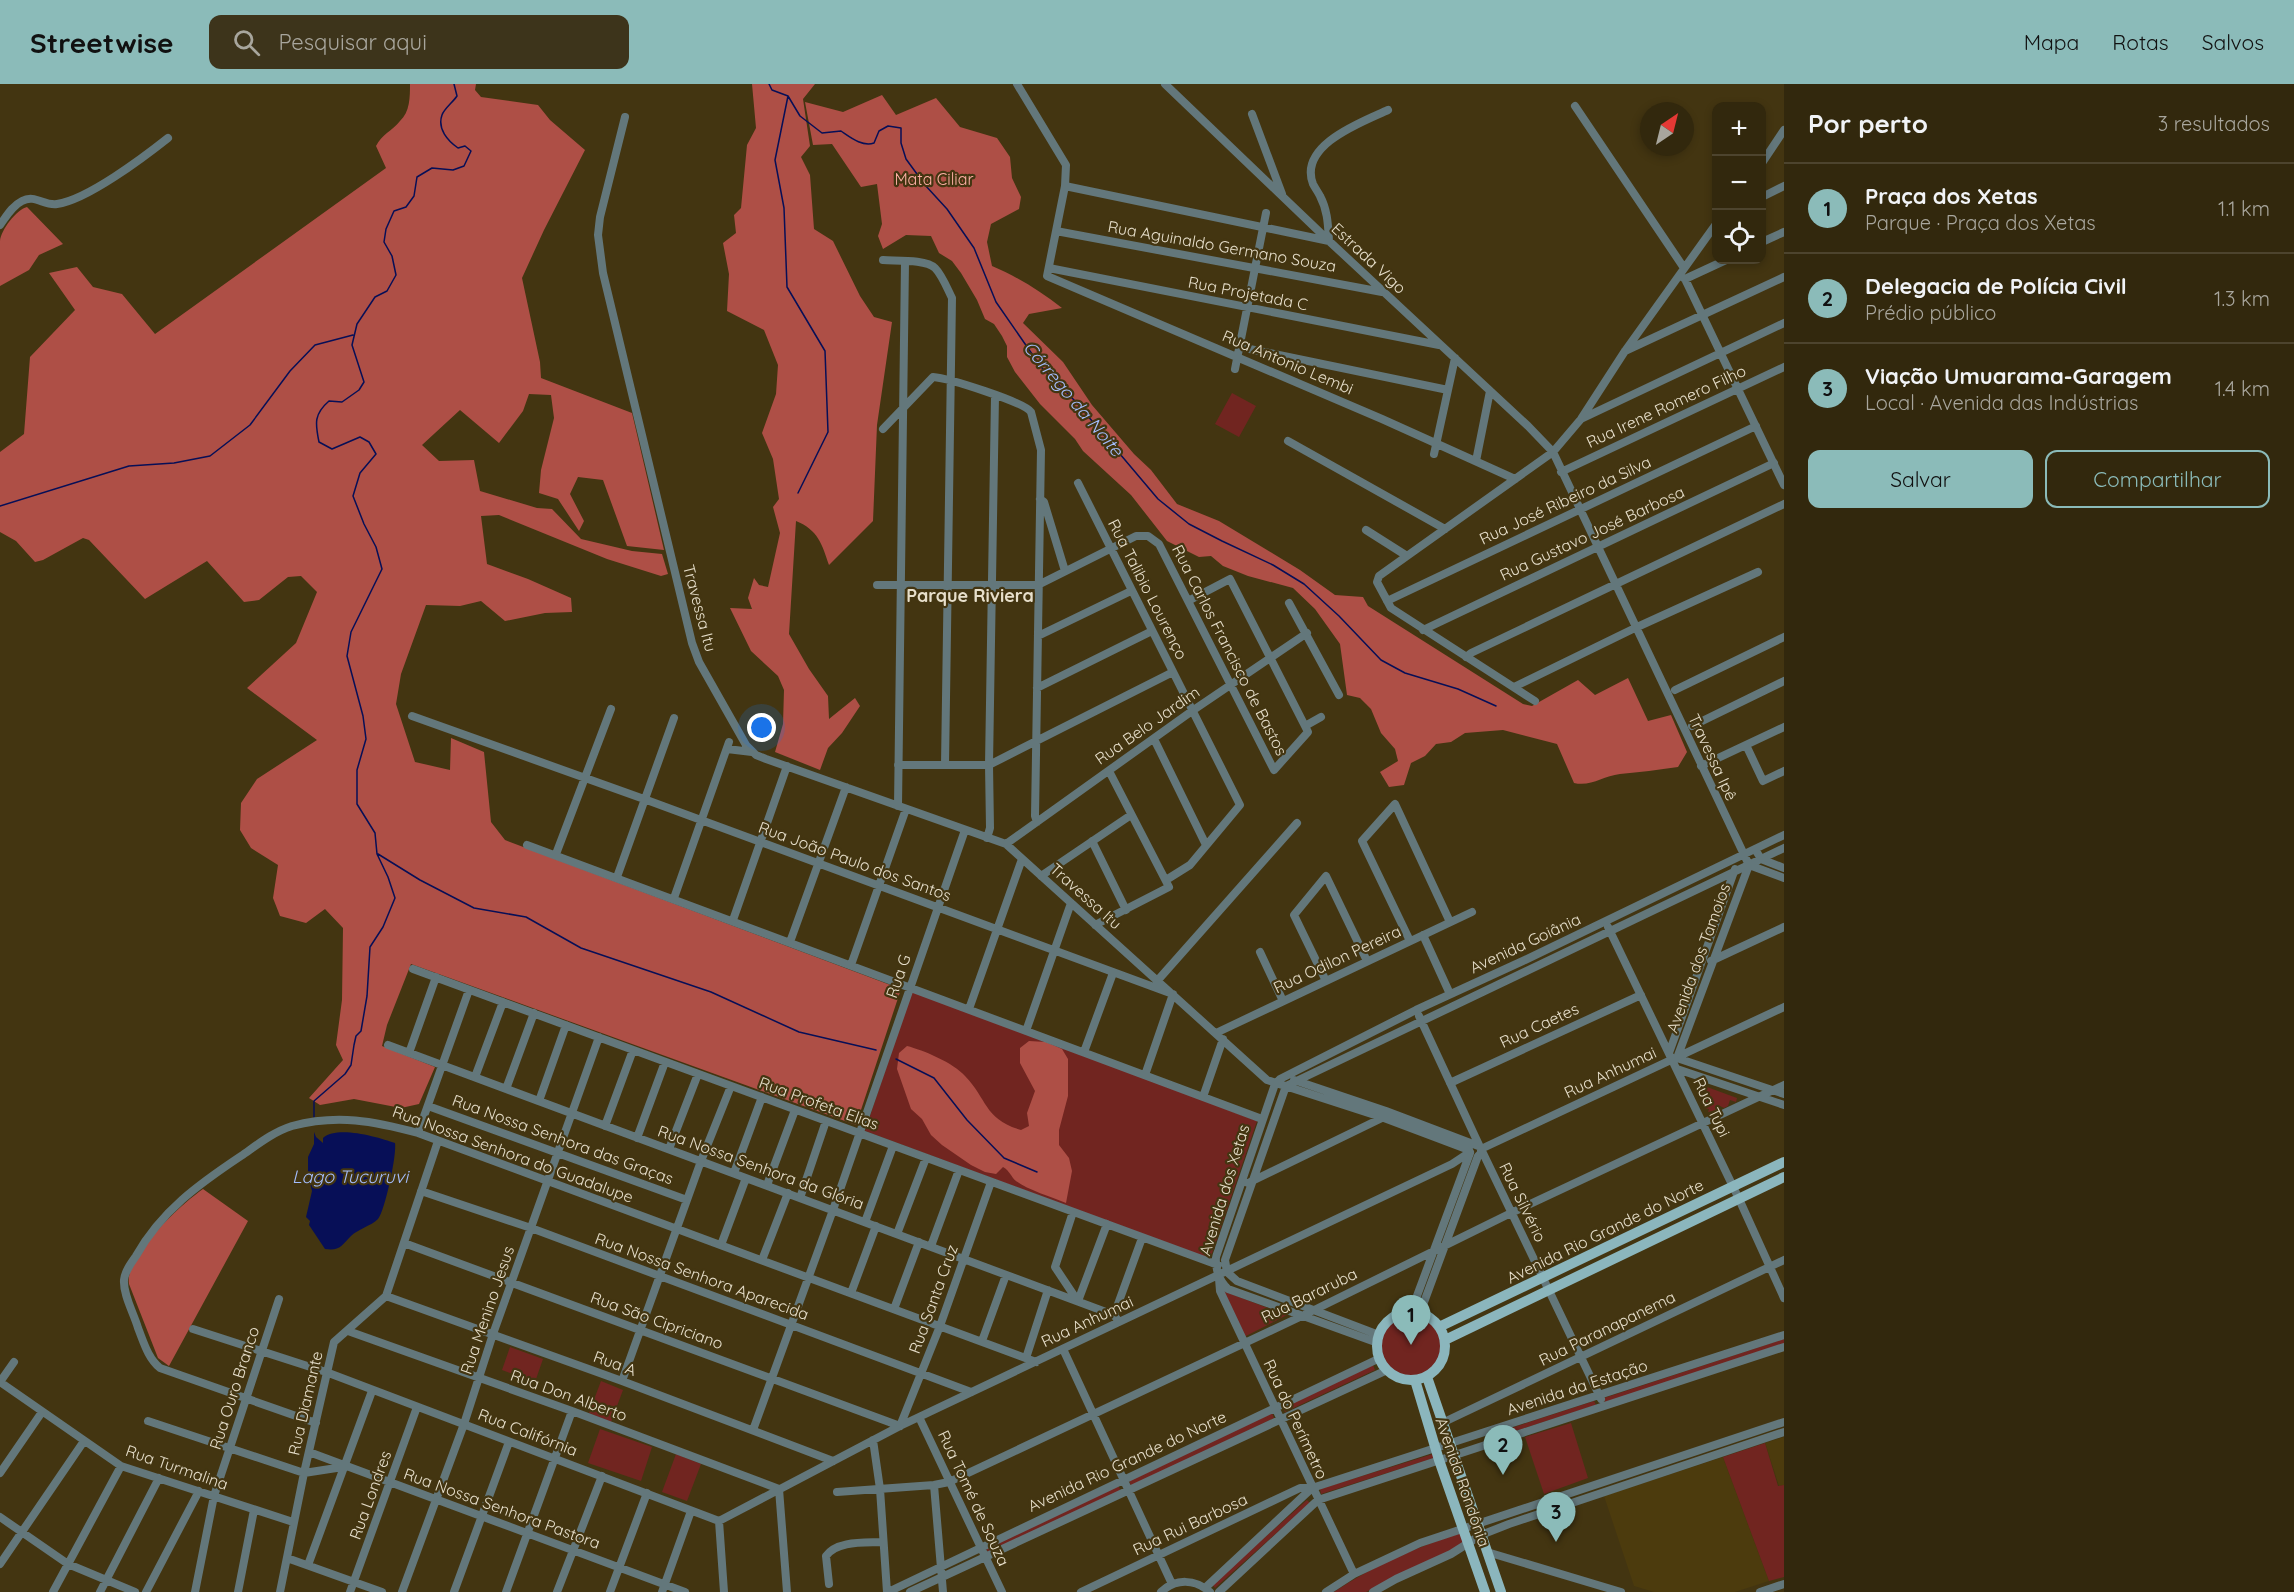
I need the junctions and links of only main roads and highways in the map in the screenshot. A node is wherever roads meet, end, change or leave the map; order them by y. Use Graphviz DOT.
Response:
graph roads {
  1 [pos="1784,1162"];
  2 [pos="1784,1177"];
  3 [pos="1482,1307"];
  4 [pos="1489,1320"];
  5 [pos="1439,1327"];
  6 [pos="1445,1340"];
  7 [pos="1427,1377"];
  8 [pos="1415,1380"];
  9 [pos="1485,1592"];
  10 [pos="1501,1592"];
  1 -- 3 [label="main road, Avenida Rio Grande do Norte"];
  2 -- 4 [label="main road, Avenida Rio Grande do Norte"];
  3 -- 4 [label="main road"];
  3 -- 5 [label="main road, Avenida Rio Grande do Norte"];
  4 -- 6 [label="main road, Avenida Rio Grande do Norte"];
  5 -- 6 [label="main road"];
  5 -- 8 [label="main road"];
  6 -- 7 [label="main road"];
  7 -- 8 [label="main road"];
  7 -- 10 [label="main road, Avenida Rondônia"];
  8 -- 9 [label="main road, Avenida Rondônia"];
}
